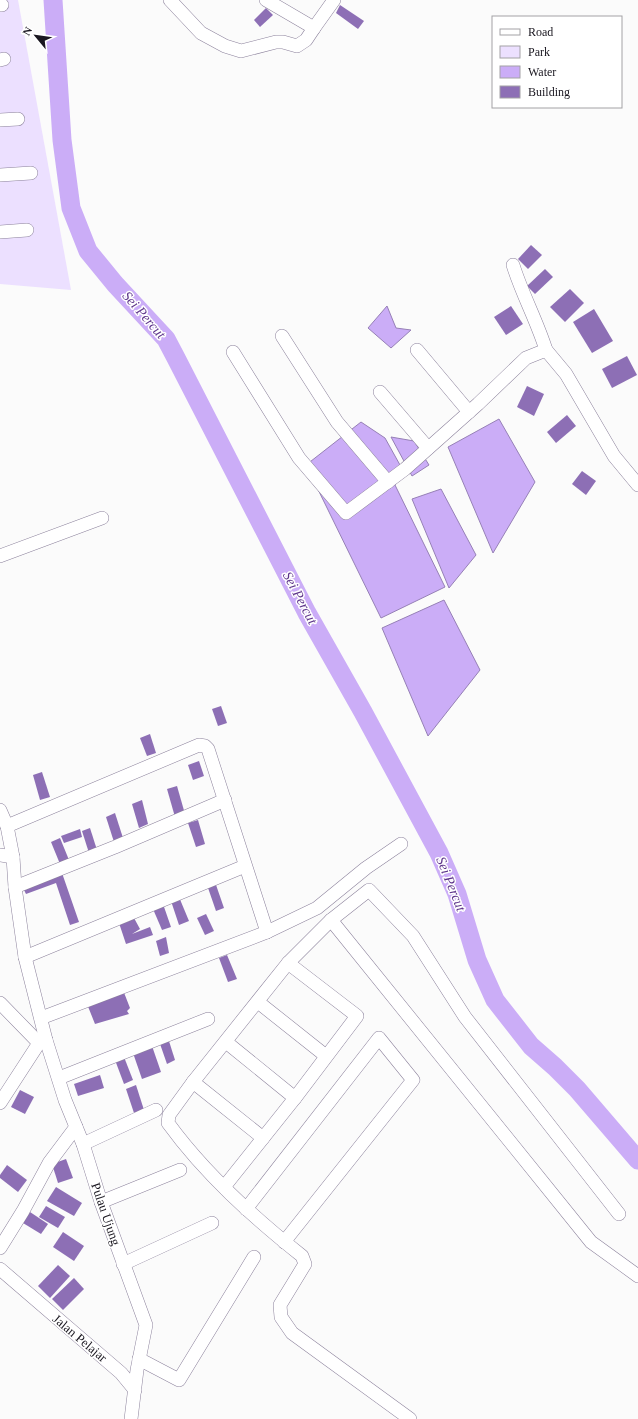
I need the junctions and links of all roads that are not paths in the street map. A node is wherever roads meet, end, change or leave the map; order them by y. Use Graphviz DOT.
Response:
graph roads {
  1 [pos="170,0"];
  2 [pos="266,0"];
  3 [pos="334,0"];
  4 [pos="314,28"];
  5 [pos="18,119"];
  6 [pos="0,120"];
  7 [pos="31,173"];
  8 [pos="0,175"];
  9 [pos="28,230"];
  10 [pos="0,232"];
  11 [pos="513,265"];
  12 [pos="282,336"];
  13 [pos="418,350"];
  14 [pos="546,350"];
  15 [pos="233,352"];
  16 [pos="380,392"];
  17 [pos="468,412"];
  18 [pos="428,448"];
  19 [pos="388,482"];
  20 [pos="638,485"];
  21 [pos="102,518"];
  22 [pos="0,556"];
  23 [pos="225,800"];
  24 [pos="0,810"];
  25 [pos="7,826"];
  26 [pos="401,844"];
  27 [pos="6,856"];
  28 [pos="245,866"];
  29 [pos="15,887"];
  30 [pos="332,920"];
  31 [pos="267,932"];
  32 [pos="25,957"];
  33 [pos="288,963"];
  34 [pos="258,1002"];
  35 [pos="0,1003"];
  36 [pos="41,1018"];
  37 [pos="208,1019"];
  38 [pos="42,1041"];
  39 [pos="226,1042"];
  40 [pos="326,1056"];
  41 [pos="59,1078"];
  42 [pos="193,1082"];
  43 [pos="295,1098"];
  44 [pos="0,1103"];
  45 [pos="156,1110"];
  46 [pos="76,1126"];
  47 [pos="263,1138"];
  48 [pos="83,1144"];
  49 [pos="180,1170"];
  50 [pos="224,1188"];
  51 [pos="101,1202"];
  52 [pos="246,1209"];
  53 [pos="619,1214"];
  54 [pos="212,1223"];
  55 [pos="284,1242"];
  56 [pos="0,1248"];
  57 [pos="254,1257"];
  58 [pos="123,1264"];
  59 [pos="0,1269"];
  60 [pos="638,1276"];
  61 [pos="139,1358"];
  62 [pos="135,1390"];
  63 [pos="131,1419"];
  64 [pos="410,1419"];
  1 -- 4 [label="street"];
  2 -- 4 [label="street"];
  3 -- 4 [label="street"];
  5 -- 6 [label="street"];
  7 -- 8 [label="street"];
  9 -- 10 [label="street"];
  11 -- 14 [label="street"];
  12 -- 19 [label="street"];
  13 -- 17 [label="street"];
  14 -- 17 [label="street"];
  14 -- 20 [label="street"];
  15 -- 19 [label="street"];
  16 -- 18 [label="street"];
  17 -- 18 [label="street"];
  18 -- 19 [label="street"];
  21 -- 22 [label="street"];
  23 -- 25 [label="street"];
  23 -- 28 [label="street"];
  23 -- 29 [label="street"];
  24 -- 25 [label="street, Pulau Ujung"];
  25 -- 27 [label="street, Pulau Ujung"];
  26 -- 31 [label="street"];
  27 -- 29 [label="street, Pulau Ujung"];
  28 -- 31 [label="street"];
  28 -- 32 [label="street"];
  29 -- 32 [label="street, Pulau Ujung"];
  30 -- 33 [label="street"];
  30 -- 53 [label="street"];
  30 -- 60 [label="street"];
  31 -- 36 [label="street"];
  32 -- 36 [label="street, Pulau Ujung"];
  33 -- 34 [label="street"];
  33 -- 40 [label="street"];
  34 -- 39 [label="street"];
  34 -- 40 [label="street"];
  35 -- 38 [label="street"];
  36 -- 38 [label="street, Pulau Ujung"];
  37 -- 41 [label="street"];
  38 -- 41 [label="street, Pulau Ujung"];
  38 -- 44 [label="street"];
  39 -- 42 [label="street"];
  39 -- 43 [label="street"];
  40 -- 43 [label="street"];
  41 -- 46 [label="street, Pulau Ujung"];
  42 -- 47 [label="street"];
  42 -- 50 [label="street"];
  43 -- 47 [label="street"];
  45 -- 48 [label="street"];
  46 -- 48 [label="street, Pulau Ujung"];
  46 -- 56 [label="street"];
  47 -- 50 [label="street"];
  48 -- 51 [label="street, Pulau Ujung"];
  49 -- 51 [label="street"];
  50 -- 52 [label="street"];
  51 -- 58 [label="street, Pulau Ujung"];
  52 -- 55 [label="street"];
  52 -- 55 [label="street"];
  54 -- 58 [label="street"];
  55 -- 64 [label="street"];
  57 -- 61 [label="street"];
  58 -- 61 [label="street, Pulau Ujung"];
  59 -- 62 [label="street, Jalan Pelajar"];
  61 -- 62 [label="street, Pulau Ujung"];
  62 -- 63 [label="street"];
}
